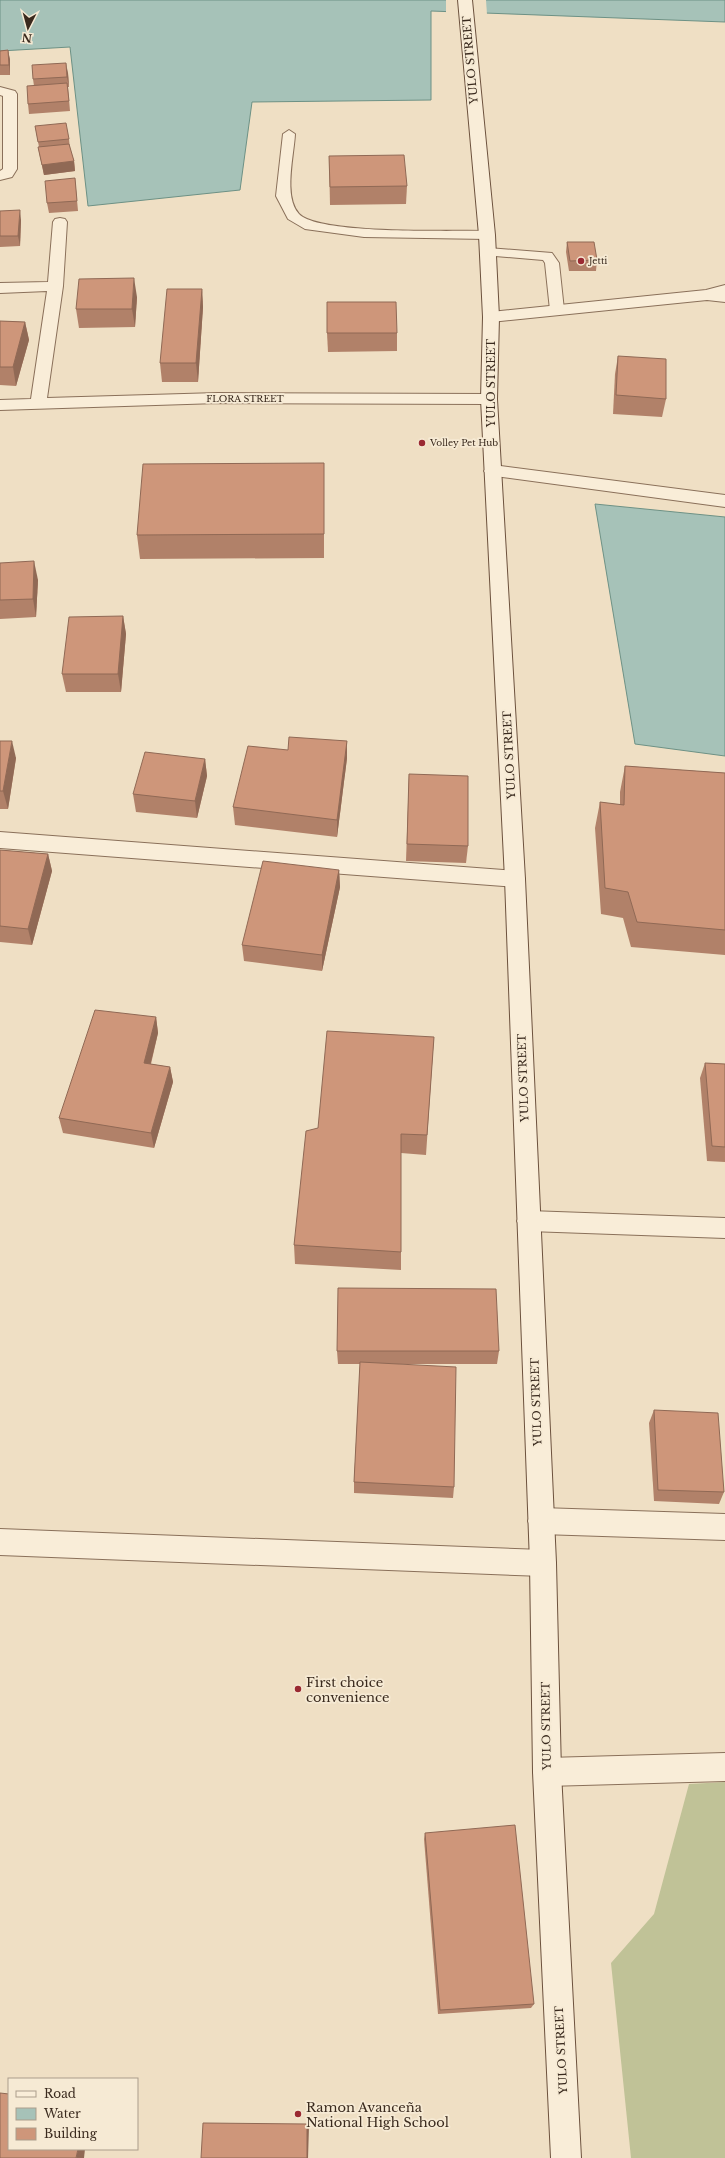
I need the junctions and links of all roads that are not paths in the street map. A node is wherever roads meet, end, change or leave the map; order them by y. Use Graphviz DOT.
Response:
graph roads {
  1 [pos="466,8"];
  2 [pos="0,91"];
  3 [pos="289,134"];
  4 [pos="5,173"];
  5 [pos="60,222"];
  6 [pos="488,243"];
  7 [pos="55,286"];
  8 [pos="0,288"];
  9 [pos="725,290"];
  10 [pos="707,295"];
  11 [pos="725,297"];
  12 [pos="557,310"];
  13 [pos="491,317"];
  14 [pos="489,399"];
  15 [pos="38,404"];
  16 [pos="0,405"];
  17 [pos="493,471"];
  18 [pos="725,501"];
  19 [pos="0,840"];
  20 [pos="515,879"];
  21 [pos="529,1221"];
  22 [pos="725,1228"];
  23 [pos="541,1521"];
  24 [pos="725,1527"];
  25 [pos="0,1542"];
  26 [pos="543,1563"];
  27 [pos="725,1767"];
  28 [pos="547,1772"];
  29 [pos="566,2158"];
  1 -- 6 [label="street, YULO STREET"];
  2 -- 4 [label="street"];
  3 -- 6 [label="lane"];
  5 -- 7 [label="street"];
  6 -- 12 [label="lane"];
  6 -- 13 [label="street, YULO STREET"];
  7 -- 8 [label="street"];
  7 -- 15 [label="street"];
  9 -- 10 [label="street"];
  10 -- 11 [label="street"];
  10 -- 12 [label="street"];
  12 -- 13 [label="street"];
  13 -- 14 [label="street, YULO STREET"];
  14 -- 15 [label="street, FLORA STREET"];
  14 -- 17 [label="street, YULO STREET"];
  15 -- 16 [label="street, FLORA STREET"];
  17 -- 18 [label="street"];
  17 -- 20 [label="street, YULO STREET"];
  19 -- 20 [label="street"];
  20 -- 21 [label="street, YULO STREET"];
  21 -- 22 [label="street"];
  21 -- 23 [label="street, YULO STREET"];
  23 -- 24 [label="street"];
  23 -- 26 [label="street, YULO STREET"];
  25 -- 26 [label="street"];
  26 -- 28 [label="street, YULO STREET"];
  27 -- 28 [label="street"];
  28 -- 29 [label="street, YULO STREET"];
}
